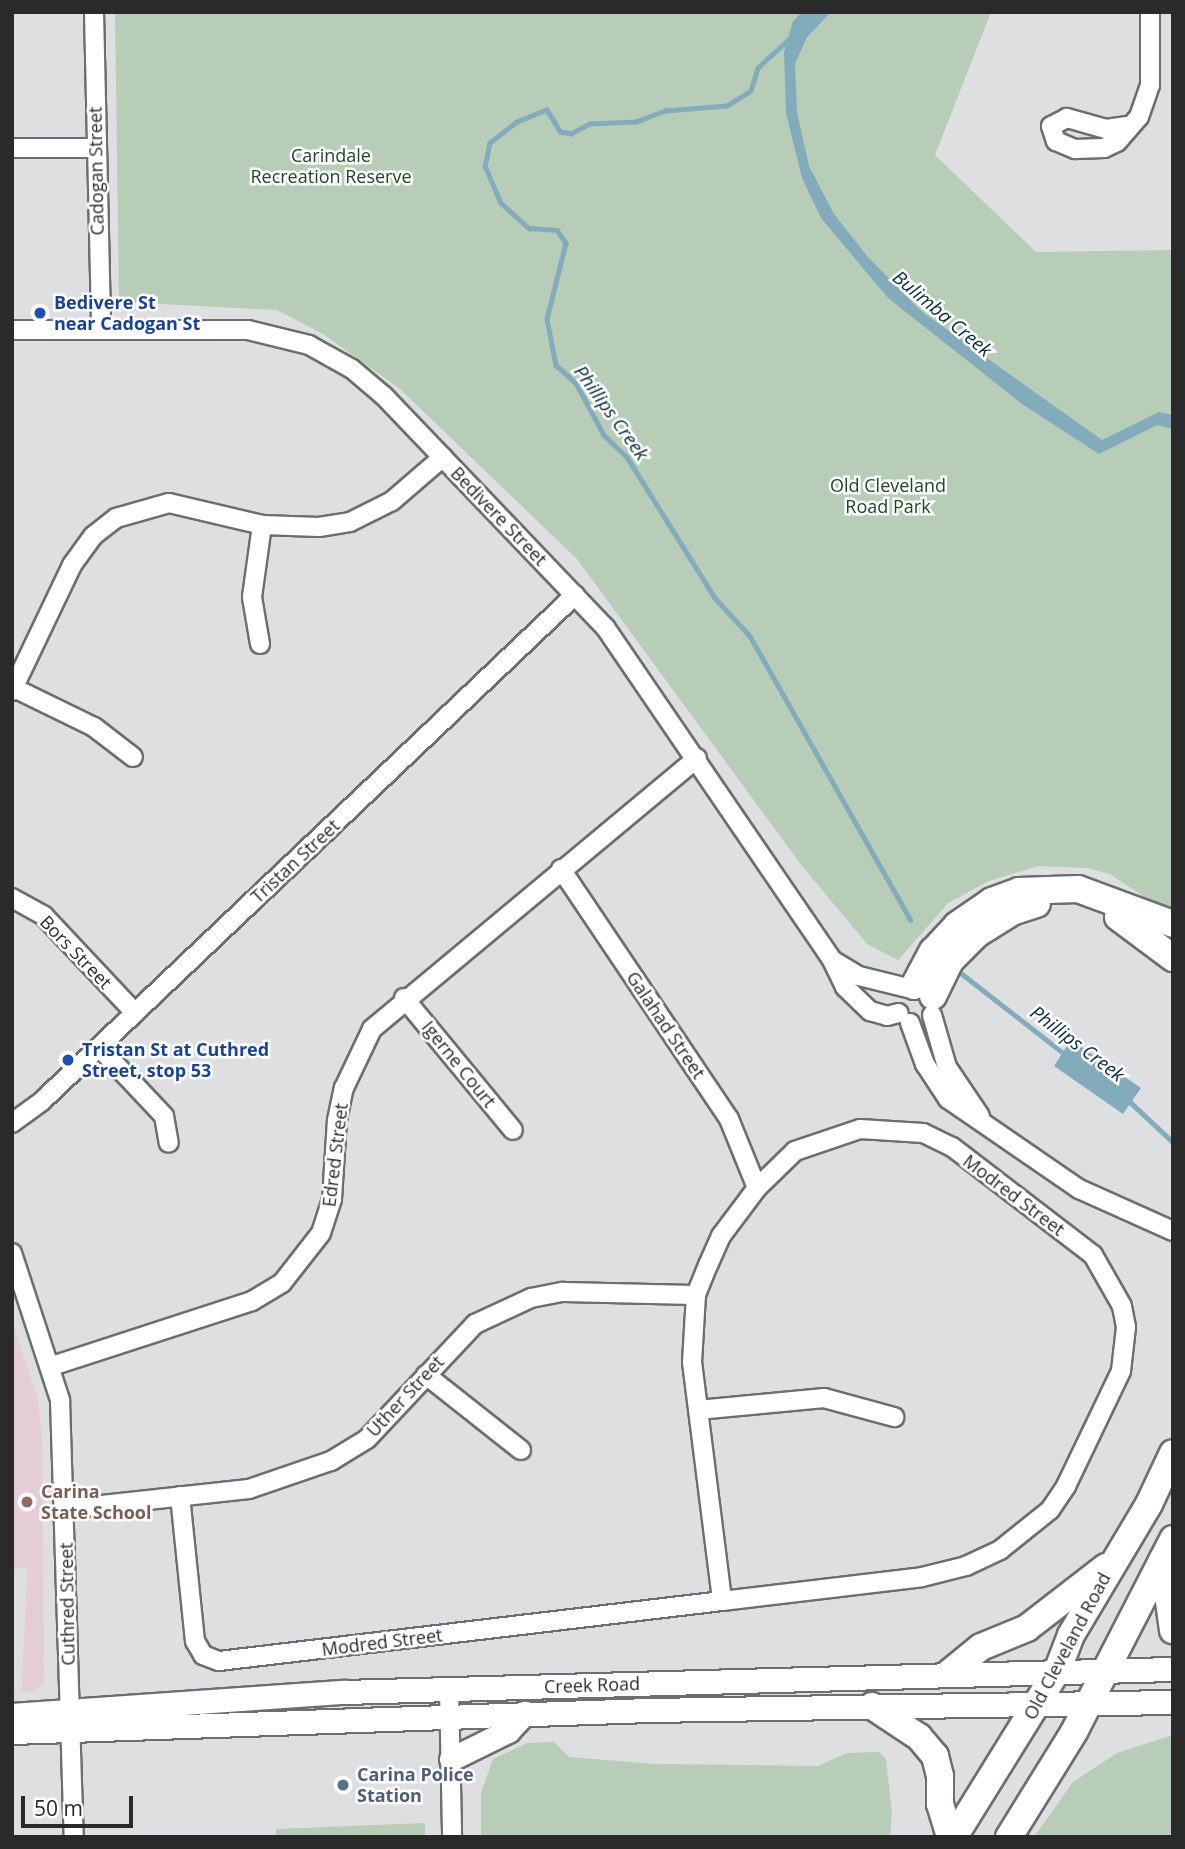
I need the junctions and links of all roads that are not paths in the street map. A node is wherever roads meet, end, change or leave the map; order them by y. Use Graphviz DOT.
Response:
graph roads {
  1 [pos="94,12"];
  2 [pos="1150,12"];
  3 [pos="1127,126"];
  4 [pos="12,148"];
  5 [pos="96,148"];
  6 [pos="101,329"];
  7 [pos="12,330"];
  8 [pos="443,457"];
  9 [pos="262,525"];
  10 [pos="575,595"];
  11 [pos="260,645"];
  12 [pos="13,690"];
  13 [pos="133,757"];
  14 [pos="696,758"];
  15 [pos="561,869"];
  16 [pos="12,898"];
  17 [pos="1173,924"];
  18 [pos="1173,958"];
  19 [pos="832,960"];
  20 [pos="921,996"];
  21 [pos="404,998"];
  22 [pos="135,1013"];
  23 [pos="905,1018"];
  24 [pos="99,1047"];
  25 [pos="12,1123"];
  26 [pos="986,1125"];
  27 [pos="513,1130"];
  28 [pos="169,1143"];
  29 [pos="757,1188"];
  30 [pos="1173,1231"];
  31 [pos="12,1253"];
  32 [pos="696,1295"];
  33 [pos="52,1366"];
  34 [pos="426,1375"];
  35 [pos="698,1410"];
  36 [pos="894,1417"];
  37 [pos="521,1450"];
  38 [pos="1173,1453"];
  39 [pos="180,1496"];
  40 [pos="65,1509"];
  41 [pos="1168,1549"];
  42 [pos="1111,1563"];
  43 [pos="722,1601"];
  44 [pos="1173,1630"];
  45 [pos="1058,1669"];
  46 [pos="1106,1669"];
  47 [pos="1173,1669"];
  48 [pos="949,1673"];
  49 [pos="449,1688"];
  50 [pos="1090,1700"];
  51 [pos="1038,1702"];
  52 [pos="1173,1702"];
  53 [pos="872,1706"];
  54 [pos="525,1713"];
  55 [pos="12,1715"];
  56 [pos="450,1716"];
  57 [pos="69,1720"];
  58 [pos="12,1731"];
  59 [pos="451,1759"];
  60 [pos="74,1837"];
  61 [pos="452,1837"];
  62 [pos="952,1837"];
  63 [pos="1009,1837"];
  1 -- 5 [label="street, Cadogan Street"];
  2 -- 3 [label="street"];
  4 -- 5 [label="street"];
  5 -- 6 [label="street, Cadogan Street"];
  6 -- 7 [label="street, Bedivere Street"];
  6 -- 8 [label="street, Bedivere Street"];
  8 -- 9 [label="street"];
  8 -- 10 [label="street, Bedivere Street"];
  9 -- 11 [label="street"];
  9 -- 12 [label="street"];
  10 -- 14 [label="street, Bedivere Street"];
  10 -- 22 [label="street, Tristan Street"];
  12 -- 13 [label="street"];
  14 -- 15 [label="street, Edred Street"];
  14 -- 19 [label="street, Bedivere Street"];
  15 -- 21 [label="street, Edred Street"];
  15 -- 29 [label="street, Galahad Street"];
  16 -- 22 [label="street, Bors Street"];
  17 -- 20 [label="highway"];
  18 -- 20 [label="highway"];
  19 -- 20 [label="street, Bedivere Street"];
  19 -- 23 [label="street, Bedivere Street"];
  20 -- 23 [label="street"];
  20 -- 23 [label="street"];
  20 -- 26 [label="street"];
  21 -- 27 [label="street, Igerne Court"];
  21 -- 33 [label="street, Edred Street"];
  22 -- 24 [label="street, Tristan Street"];
  23 -- 26 [label="street"];
  24 -- 25 [label="street, Tristan Street"];
  24 -- 28 [label="street"];
  26 -- 30 [label="street"];
  29 -- 32 [label="street, Modred Street"];
  29 -- 43 [label="street, Modred Street"];
  31 -- 33 [label="street, Cuthred Street"];
  32 -- 34 [label="street, Uther Street"];
  32 -- 35 [label="street, Modred Street"];
  33 -- 40 [label="street, Cuthred Street"];
  34 -- 37 [label="street"];
  34 -- 39 [label="street, Uther Street"];
  35 -- 36 [label="street"];
  35 -- 43 [label="street, Modred Street"];
  38 -- 42 [label="highway, Old Cleveland Road"];
  39 -- 40 [label="street, Uther Street"];
  39 -- 43 [label="street, Modred Street"];
  40 -- 57 [label="street, Cuthred Street"];
  41 -- 44 [label="highway"];
  41 -- 46 [label="highway"];
  42 -- 45 [label="highway, Old Cleveland Road"];
  42 -- 48 [label="highway"];
  45 -- 46 [label="main road, Creek Road"];
  45 -- 48 [label="main road, Creek Road"];
  45 -- 51 [label="highway, Old Cleveland Road"];
  46 -- 47 [label="main road, Creek Road"];
  46 -- 50 [label="highway"];
  48 -- 49 [label="main road, Creek Road"];
  49 -- 56 [label="street"];
  49 -- 57 [label="main road, Creek Road"];
  50 -- 51 [label="main road, Creek Road"];
  50 -- 52 [label="main road, Creek Road"];
  50 -- 63 [label="highway"];
  51 -- 53 [label="main road, Creek Road"];
  51 -- 62 [label="highway, Old Cleveland Road"];
  53 -- 54 [label="main road, Creek Road"];
  53 -- 62 [label="highway"];
  54 -- 56 [label="main road, Creek Road"];
  54 -- 59 [label="main road"];
  55 -- 57 [label="main road, Creek Road"];
  56 -- 57 [label="main road, Creek Road"];
  56 -- 59 [label="street"];
  57 -- 58 [label="main road, Creek Road"];
  57 -- 60 [label="street, Cuthred Street"];
  59 -- 61 [label="street"];
}
